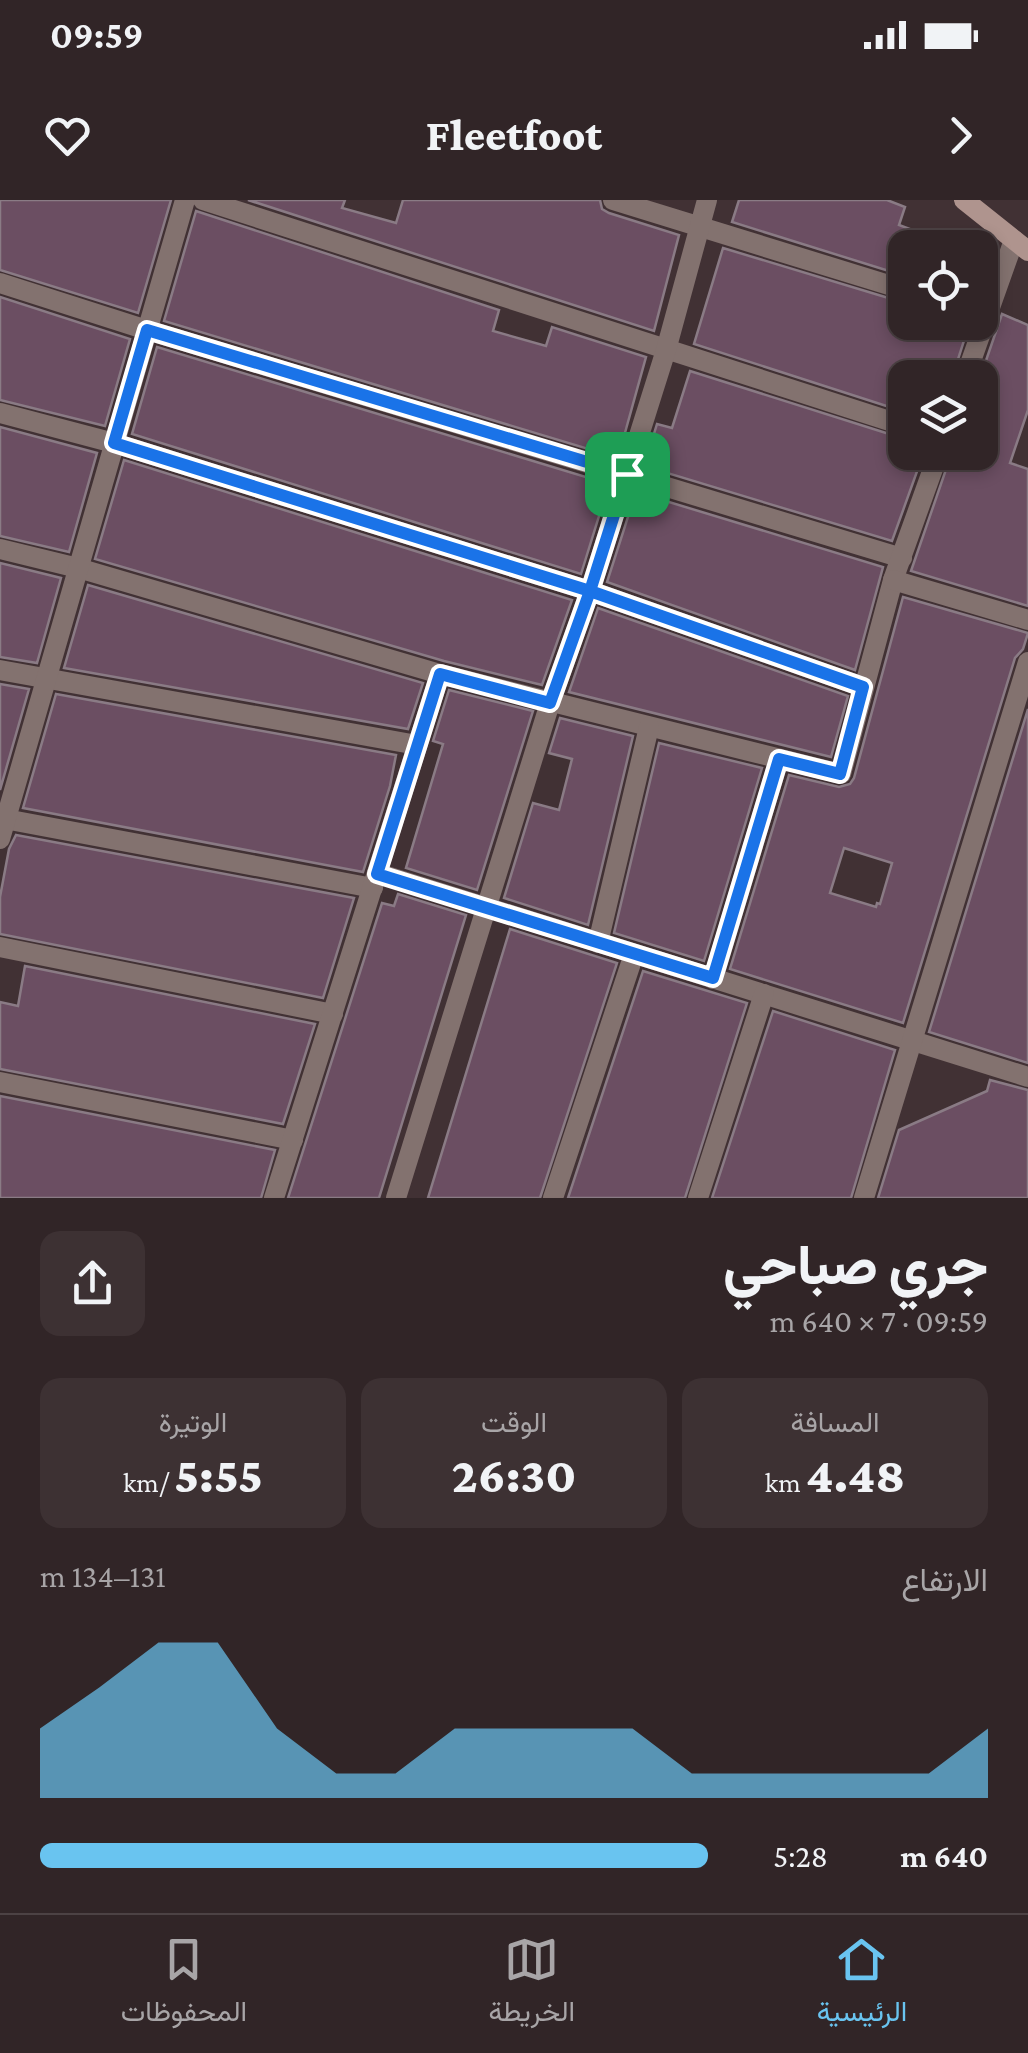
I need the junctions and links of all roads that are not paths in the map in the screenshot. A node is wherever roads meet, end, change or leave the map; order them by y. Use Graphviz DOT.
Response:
graph roads {
  1 [pos="184,200"];
  2 [pos="203,200"];
  3 [pos="613,200"];
  4 [pos="707,200"];
  5 [pos="964,200"];
  6 [pos="699,227"];
  7 [pos="1021,245"];
  8 [pos="0,284"];
  9 [pos="888,285"];
  10 [pos="998,288"];
  11 [pos="147,330"];
  12 [pos="666,350"];
  13 [pos="0,414"];
  14 [pos="888,421"];
  15 [pos="114,443"];
  16 [pos="933,470"];
  17 [pos="627,474"];
  18 [pos="0,549"];
  19 [pos="902,558"];
  20 [pos="78,568"];
  21 [pos="894,580"];
  22 [pos="590,591"];
  23 [pos="1028,620"];
  24 [pos="1028,662"];
  25 [pos="0,670"];
  26 [pos="440,674"];
  27 [pos="46,677"];
  28 [pos="863,687"];
  29 [pos="550,703"];
  30 [pos="649,727"];
  31 [pos="417,745"];
  32 [pos="779,759"];
  33 [pos="2,825"];
  34 [pos="375,880"];
  35 [pos="488,908"];
  36 [pos="598,943"];
  37 [pos="0,947"];
  38 [pos="634,954"];
  39 [pos="713,978"];
  40 [pos="764,994"];
  41 [pos="333,1014"];
  42 [pos="910,1040"];
  43 [pos="1028,1077"];
  44 [pos="0,1082"];
  45 [pos="293,1140"];
  46 [pos="274,1198"];
  47 [pos="396,1198"];
  48 [pos="553,1198"];
  49 [pos="698,1198"];
  50 [pos="864,1198"];
  1 -- 11 [label="street"];
  2 -- 12 [label="street"];
  3 -- 6 [label="street"];
  4 -- 6 [label="street"];
  5 -- 7 [label="main road"];
  6 -- 9 [label="street"];
  6 -- 12 [label="street"];
  7 -- 10 [label="street"];
  8 -- 11 [label="street"];
  11 -- 15 [label="street"];
  11 -- 17 [label="street"];
  12 -- 14 [label="street"];
  12 -- 17 [label="street"];
  13 -- 15 [label="street"];
  15 -- 20 [label="street"];
  15 -- 22 [label="street"];
  16 -- 19 [label="street"];
  17 -- 19 [label="street"];
  17 -- 22 [label="street"];
  18 -- 20 [label="street"];
  19 -- 21 [label="street"];
  20 -- 26 [label="street"];
  20 -- 27 [label="street"];
  21 -- 23 [label="street"];
  21 -- 28 [label="street"];
  22 -- 28 [label="street"];
  22 -- 29 [label="street"];
  24 -- 42 [label="street"];
  25 -- 27 [label="street"];
  26 -- 29 [label="street"];
  26 -- 31 [label="street"];
  27 -- 31 [label="street"];
  27 -- 33 [label="street"];
  28 -- 32 [label="street"];
  29 -- 30 [label="street"];
  29 -- 35 [label="street"];
  30 -- 32 [label="street"];
  30 -- 36 [label="street"];
  31 -- 34 [label="street"];
  32 -- 39 [label="street"];
  33 -- 34 [label="street"];
  34 -- 35 [label="street"];
  34 -- 41 [label="street"];
  35 -- 36 [label="street"];
  35 -- 47 [label="street"];
  36 -- 38 [label="street"];
  37 -- 41 [label="street"];
  38 -- 39 [label="street"];
  38 -- 48 [label="street"];
  39 -- 40 [label="street"];
  40 -- 42 [label="street"];
  40 -- 49 [label="street"];
  41 -- 45 [label="street"];
  42 -- 43 [label="street"];
  42 -- 50 [label="street"];
  44 -- 45 [label="street"];
  45 -- 46 [label="street"];
}
